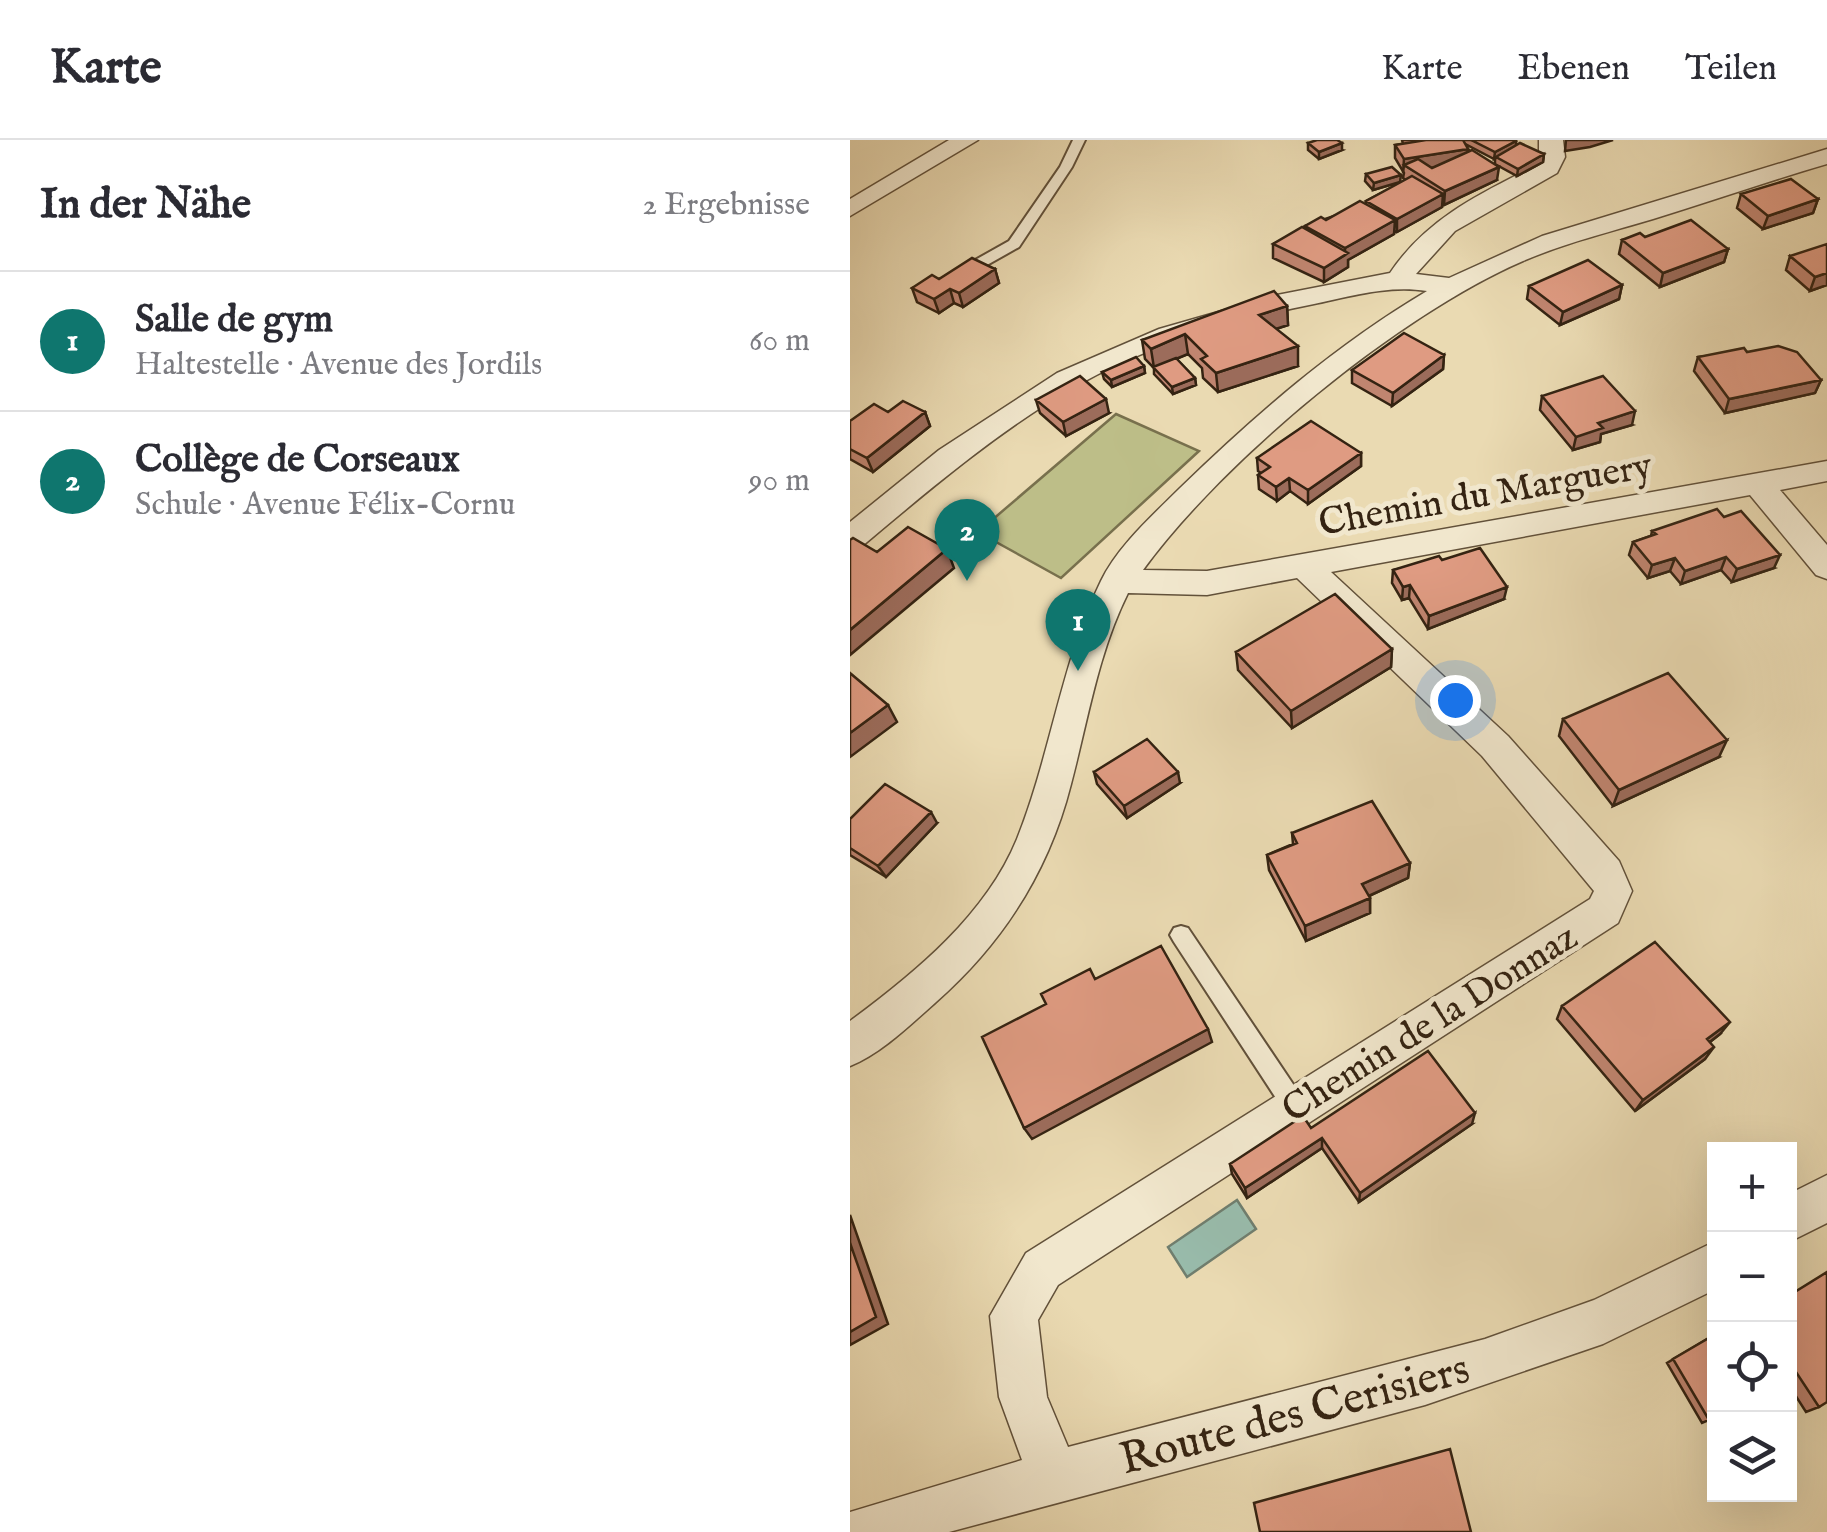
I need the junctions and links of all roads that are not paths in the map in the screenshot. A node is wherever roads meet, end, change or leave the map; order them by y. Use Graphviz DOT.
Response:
graph roads {
  1 [pos="966,140"];
  2 [pos="1078,140"];
  3 [pos="1551,140"];
  4 [pos="1827,156"];
  5 [pos="850,209"];
  6 [pos="1399,279"];
  7 [pos="942,286"];
  8 [pos="1453,287"];
  9 [pos="1827,470"];
  10 [pos="1758,484"];
  11 [pos="850,538"];
  12 [pos="1304,566"];
  13 [pos="1827,566"];
  14 [pos="1118,581"];
  15 [pos="1181,935"];
  16 [pos="850,1046"];
  17 [pos="1295,1107"];
  18 [pos="1827,1198"];
  19 [pos="1797,1216"];
  20 [pos="1707,1267"];
  21 [pos="1053,1474"];
  22 [pos="864,1532"];
  1 -- 5 [label="street"];
  2 -- 7 [label="lane"];
  3 -- 6 [label="street"];
  4 -- 8 [label="street"];
  6 -- 8 [label="street"];
  6 -- 11 [label="street"];
  8 -- 14 [label="street"];
  9 -- 10 [label="street, Chemin du Marguery"];
  10 -- 12 [label="street, Chemin du Marguery"];
  10 -- 13 [label="street"];
  12 -- 14 [label="street, Chemin du Marguery"];
  12 -- 17 [label="street, Chemin de la Donnaz"];
  14 -- 16 [label="street"];
  15 -- 17 [label="lane"];
  17 -- 21 [label="street, Chemin de la Donnaz"];
  18 -- 19 [label="street"];
  20 -- 21 [label="street, Route des Cerisiers"];
  21 -- 22 [label="street, Route des Cerisiers"];
}
